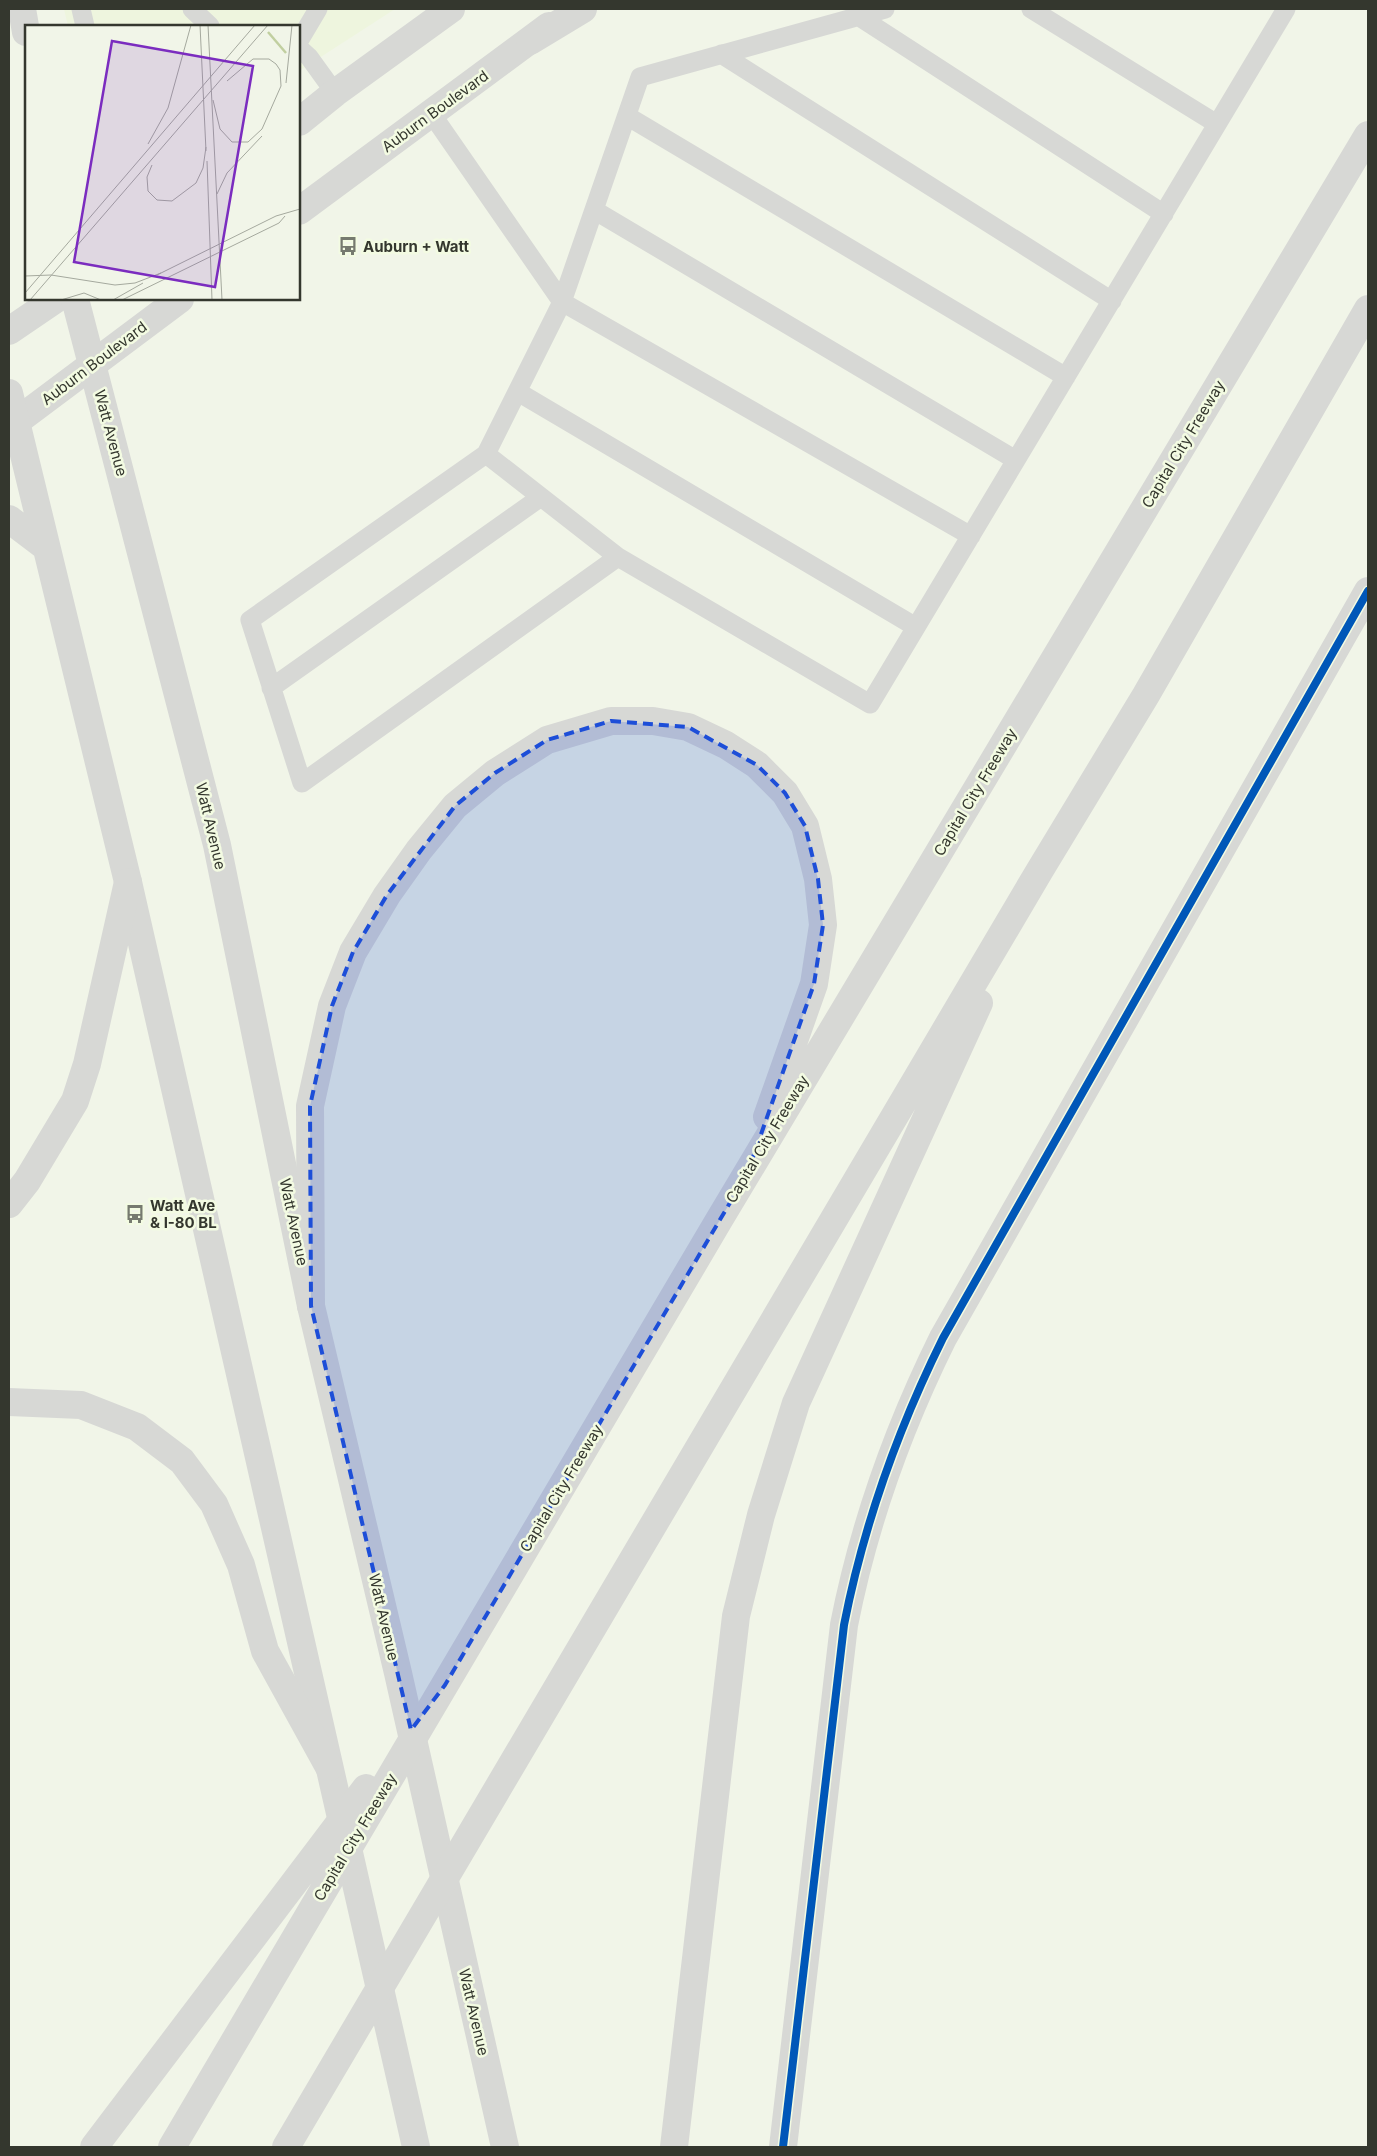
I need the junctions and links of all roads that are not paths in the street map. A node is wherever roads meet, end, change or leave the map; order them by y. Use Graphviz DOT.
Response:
graph roads {
  1 [pos="22,9"];
  2 [pos="81,9"];
  3 [pos="192,9"];
  4 [pos="318,9"];
  5 [pos="451,9"];
  6 [pos="570,9"];
  7 [pos="582,9"];
  8 [pos="885,9"];
  9 [pos="1031,9"];
  10 [pos="1286,9"];
  11 [pos="858,16"];
  12 [pos="85,25"];
  13 [pos="209,25"];
  14 [pos="25,26"];
  15 [pos="300,39"];
  16 [pos="530,41"];
  17 [pos="300,49"];
  18 [pos="721,54"];
  19 [pos="335,92"];
  20 [pos="431,113"];
  21 [pos="627,116"];
  22 [pos="300,121"];
  23 [pos="1218,124"];
  24 [pos="1368,135"];
  25 [pos="300,210"];
  26 [pos="594,210"];
  27 [pos="1164,214"];
  28 [pos="54,300"];
  29 [pos="75,300"];
  30 [pos="179,300"];
  31 [pos="1112,301"];
  32 [pos="562,302"];
  33 [pos="1368,309"];
  34 [pos="9,330"];
  35 [pos="92,364"];
  36 [pos="1066,377"];
  37 [pos="518,392"];
  38 [pos="9,393"];
  39 [pos="12,424"];
  40 [pos="486,454"];
  41 [pos="1016,460"];
  42 [pos="541,497"];
  43 [pos="9,519"];
  44 [pos="971,536"];
  45 [pos="46,547"];
  46 [pos="618,557"];
  47 [pos="1368,591"];
  48 [pos="916,627"];
  49 [pos="271,688"];
  50 [pos="1040,870"];
  51 [pos="128,882"];
  52 [pos="747,1174"];
  53 [pos="9,1204"];
  54 [pos="311,1306"];
  55 [pos="9,1402"];
  56 [pos="445,1685"];
  57 [pos="329,1767"];
  58 [pos="94,2147"];
  59 [pos="172,2147"];
  60 [pos="286,2147"];
  61 [pos="416,2147"];
  62 [pos="506,2147"];
  63 [pos="674,2147"];
  64 [pos="783,2147"];
  1 -- 14 [label="main road"];
  2 -- 12 [label="lane"];
  3 -- 13 [label="lane"];
  4 -- 15 [label="lane"];
  5 -- 19 [label="main road"];
  6 -- 16 [label="main road, Auburn Boulevard"];
  7 -- 16 [label="main road"];
  8 -- 11 [label="lane"];
  9 -- 23 [label="lane"];
  10 -- 23 [label="lane"];
  11 -- 18 [label="lane"];
  11 -- 27 [label="lane"];
  16 -- 20 [label="main road, Auburn Boulevard"];
  17 -- 19 [label="lane"];
  18 -- 21 [label="lane"];
  18 -- 31 [label="lane"];
  19 -- 22 [label="main road"];
  20 -- 25 [label="main road, Auburn Boulevard"];
  20 -- 32 [label="lane"];
  21 -- 26 [label="lane"];
  21 -- 36 [label="lane"];
  23 -- 27 [label="lane"];
  24 -- 52 [label="main road, Capital City Freeway"];
  26 -- 32 [label="lane"];
  26 -- 41 [label="lane"];
  27 -- 31 [label="lane"];
  28 -- 34 [label="main road"];
  29 -- 35 [label="main road, Watt Avenue"];
  30 -- 35 [label="main road, Auburn Boulevard"];
  31 -- 36 [label="lane"];
  32 -- 37 [label="lane"];
  32 -- 44 [label="lane"];
  33 -- 50 [label="main road"];
  35 -- 39 [label="main road, Auburn Boulevard"];
  35 -- 54 [label="main road, Watt Avenue"];
  36 -- 41 [label="lane"];
  37 -- 40 [label="lane"];
  37 -- 48 [label="lane"];
  38 -- 39 [label="main road"];
  39 -- 45 [label="main road"];
  40 -- 42 [label="lane"];
  40 -- 49 [label="lane"];
  41 -- 44 [label="lane"];
  42 -- 46 [label="lane"];
  42 -- 49 [label="lane"];
  43 -- 45 [label="main road"];
  44 -- 48 [label="lane"];
  45 -- 51 [label="main road"];
  46 -- 48 [label="lane"];
  46 -- 49 [label="lane"];
  47 -- 64 [label="main road"];
  50 -- 60 [label="main road"];
  50 -- 63 [label="main road"];
  51 -- 53 [label="main road"];
  51 -- 57 [label="main road"];
  52 -- 54 [label="main road"];
  52 -- 56 [label="main road, Capital City Freeway"];
  54 -- 62 [label="main road, Watt Avenue"];
  55 -- 57 [label="main road"];
  56 -- 58 [label="main road"];
  56 -- 59 [label="main road, Capital City Freeway"];
  57 -- 61 [label="main road"];
}
